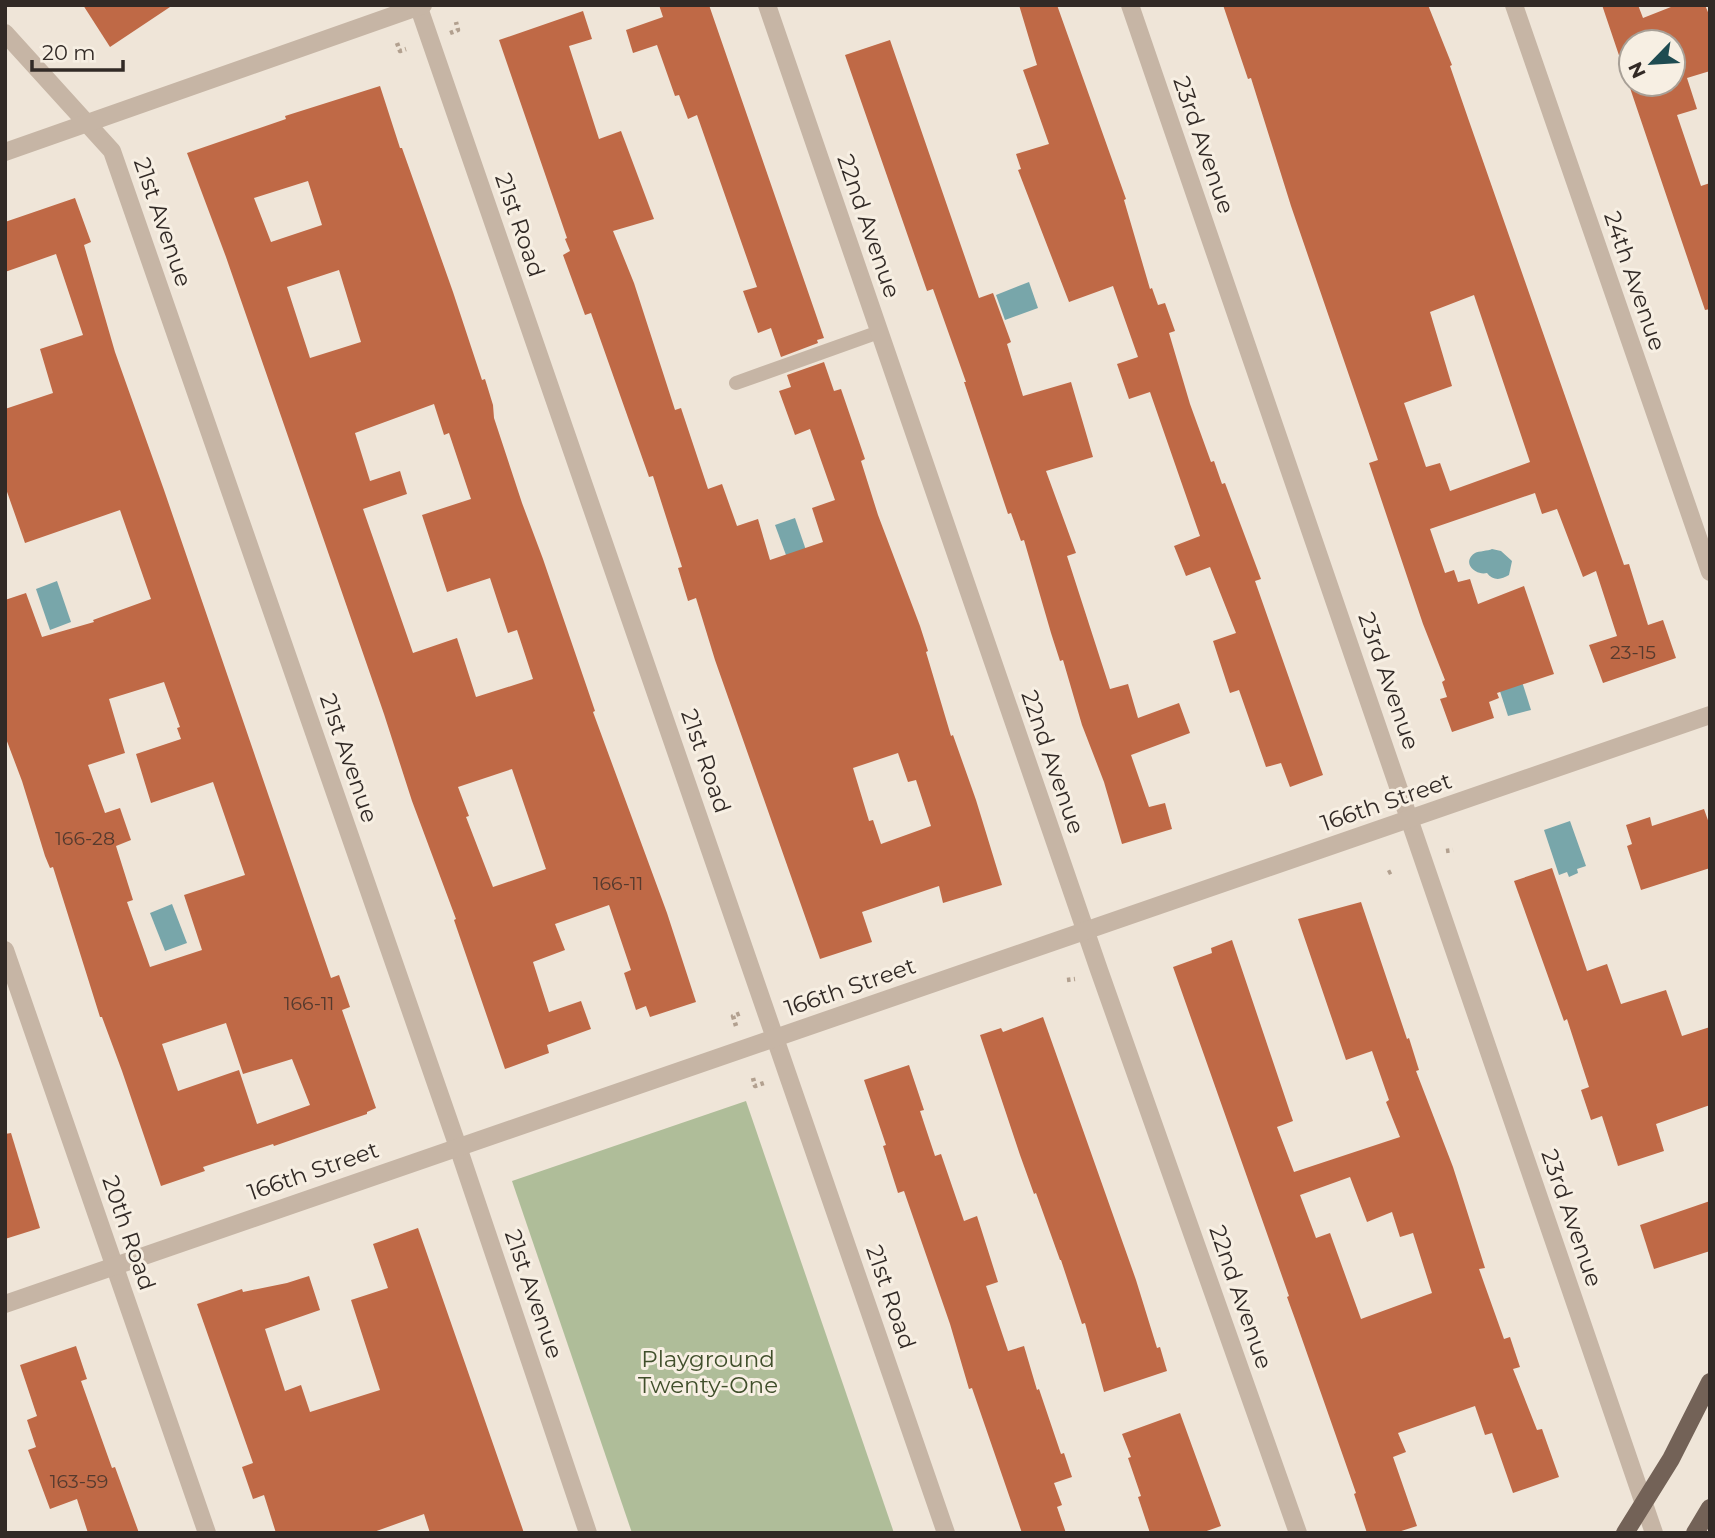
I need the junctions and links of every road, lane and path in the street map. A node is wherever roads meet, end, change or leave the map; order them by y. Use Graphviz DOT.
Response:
graph roads {
  1 [pos="767,5"];
  2 [pos="1130,5"];
  3 [pos="1514,5"];
  4 [pos="420,6"];
  5 [pos="456,22"];
  6 [pos="458,30"];
  7 [pos="5,33"];
  8 [pos="397,43"];
  9 [pos="406,49"];
  10 [pos="88,124"];
  11 [pos="5,152"];
  12 [pos="879,332"];
  13 [pos="736,383"];
  14 [pos="1710,572"];
  15 [pos="1710,715"];
  16 [pos="1410,819"];
  17 [pos="1454,850"];
  18 [pos="1446,851"];
  19 [pos="1394,870"];
  20 [pos="1388,873"];
  21 [pos="1086,932"];
  22 [pos="5,950"];
  23 [pos="1075,979"];
  24 [pos="1067,980"];
  25 [pos="741,1013"];
  26 [pos="736,1026"];
  27 [pos="776,1038"];
  28 [pos="753,1078"];
  29 [pos="764,1083"];
  30 [pos="458,1147"];
  31 [pos="115,1266"];
  32 [pos="5,1304"];
  33 [pos="1710,1382"];
  34 [pos="1644,1503"];
  35 [pos="1710,1508"];
  36 [pos="207,1533"];
  37 [pos="589,1533"];
  38 [pos="946,1533"];
  39 [pos="1298,1533"];
  40 [pos="1625,1533"];
  41 [pos="1654,1533"];
  42 [pos="1695,1533"];
  1 -- 12 [label="street, 22nd Avenue"];
  2 -- 16 [label="street, 23rd Avenue"];
  3 -- 14 [label="street, 24th Avenue"];
  4 -- 10 [label="street"];
  4 -- 27 [label="street, 21st Road"];
  5 -- 6 [label="path"];
  7 -- 10 [label="street, 21st Avenue"];
  8 -- 9 [label="path"];
  10 -- 11 [label="street"];
  10 -- 30 [label="street, 21st Avenue"];
  12 -- 13 [label="lane"];
  12 -- 21 [label="street, 22nd Avenue"];
  15 -- 16 [label="street, 166th Street"];
  16 -- 21 [label="street, 166th Street"];
  16 -- 34 [label="street, 23rd Avenue"];
  17 -- 18 [label="path"];
  19 -- 20 [label="path"];
  21 -- 27 [label="street, 166th Street"];
  21 -- 39 [label="street, 22nd Avenue"];
  22 -- 31 [label="street, 20th Road"];
  23 -- 24 [label="path"];
  25 -- 26 [label="path"];
  27 -- 30 [label="street, 166th Street"];
  27 -- 38 [label="street, 21st Road"];
  28 -- 29 [label="path"];
  30 -- 31 [label="street, 166th Street"];
  30 -- 37 [label="street, 21st Avenue"];
  31 -- 32 [label="street, 166th Street"];
  31 -- 36 [label="street, 20th Road"];
  33 -- 34 [label="main road"];
  34 -- 40 [label="main road"];
  34 -- 41 [label="street, 23rd Avenue"];
  35 -- 42 [label="main road"];
}
